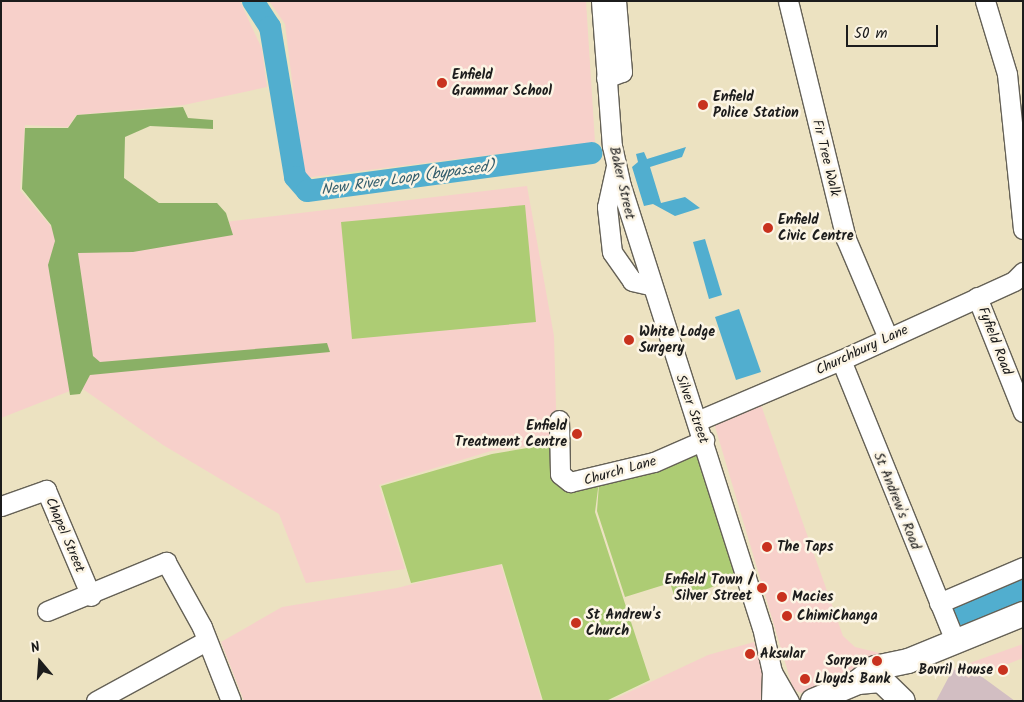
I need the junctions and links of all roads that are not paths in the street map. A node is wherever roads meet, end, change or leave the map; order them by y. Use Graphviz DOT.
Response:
graph roads {
  1 [pos="601,1"];
  2 [pos="616,1"];
  3 [pos="788,1"];
  4 [pos="985,1"];
  5 [pos="606,78"];
  6 [pos="616,165"];
  7 [pos="1021,190"];
  8 [pos="1023,229"];
  9 [pos="1023,272"];
  10 [pos="650,285"];
  11 [pos="977,297"];
  12 [pos="888,338"];
  13 [pos="842,360"];
  14 [pos="1023,412"];
  15 [pos="559,420"];
  16 [pos="697,421"];
  17 [pos="704,440"];
  18 [pos="1,506"];
  19 [pos="1023,567"];
  20 [pos="92,596"];
  21 [pos="939,603"];
  22 [pos="47,612"];
  23 [pos="1023,614"];
  24 [pos="206,641"];
  25 [pos="955,641"];
  26 [pos="908,661"];
  27 [pos="772,672"];
  28 [pos="879,687"];
  29 [pos="96,701"];
  30 [pos="231,701"];
  31 [pos="771,701"];
  32 [pos="789,701"];
  33 [pos="813,701"];
  1 -- 5 [label="street, Baker Street"];
  2 -- 5 [label="street"];
  3 -- 12 [label="street, Fir Tree Walk"];
  4 -- 7 [label="street"];
  5 -- 6 [label="street, Baker Street"];
  6 -- 10 [label="street, Baker Street"];
  6 -- 10 [label="street"];
  7 -- 8 [label="street"];
  9 -- 11 [label="street, Churchbury Lane"];
  10 -- 16 [label="street, Silver Street"];
  11 -- 12 [label="street, Churchbury Lane"];
  11 -- 14 [label="street, Fyfield Road"];
  12 -- 13 [label="street, Churchbury Lane"];
  13 -- 16 [label="street, Churchbury Lane"];
  13 -- 21 [label="street, St Andrew's Road"];
  15 -- 17 [label="street, Church Lane"];
  16 -- 17 [label="street, Silver Street"];
  17 -- 27 [label="street, Silver Street"];
  18 -- 20 [label="street, Chapel Street"];
  19 -- 21 [label="street"];
  20 -- 22 [label="street"];
  20 -- 24 [label="street"];
  21 -- 25 [label="street, St Andrew's Road"];
  23 -- 25 [label="main road"];
  24 -- 29 [label="street"];
  24 -- 30 [label="street"];
  25 -- 26 [label="main road"];
  26 -- 28 [label="main road"];
  26 -- 28 [label="main road"];
  27 -- 31 [label="street, Silver Street"];
  27 -- 32 [label="street, Silver Street"];
  28 -- 33 [label="main road"];
}
